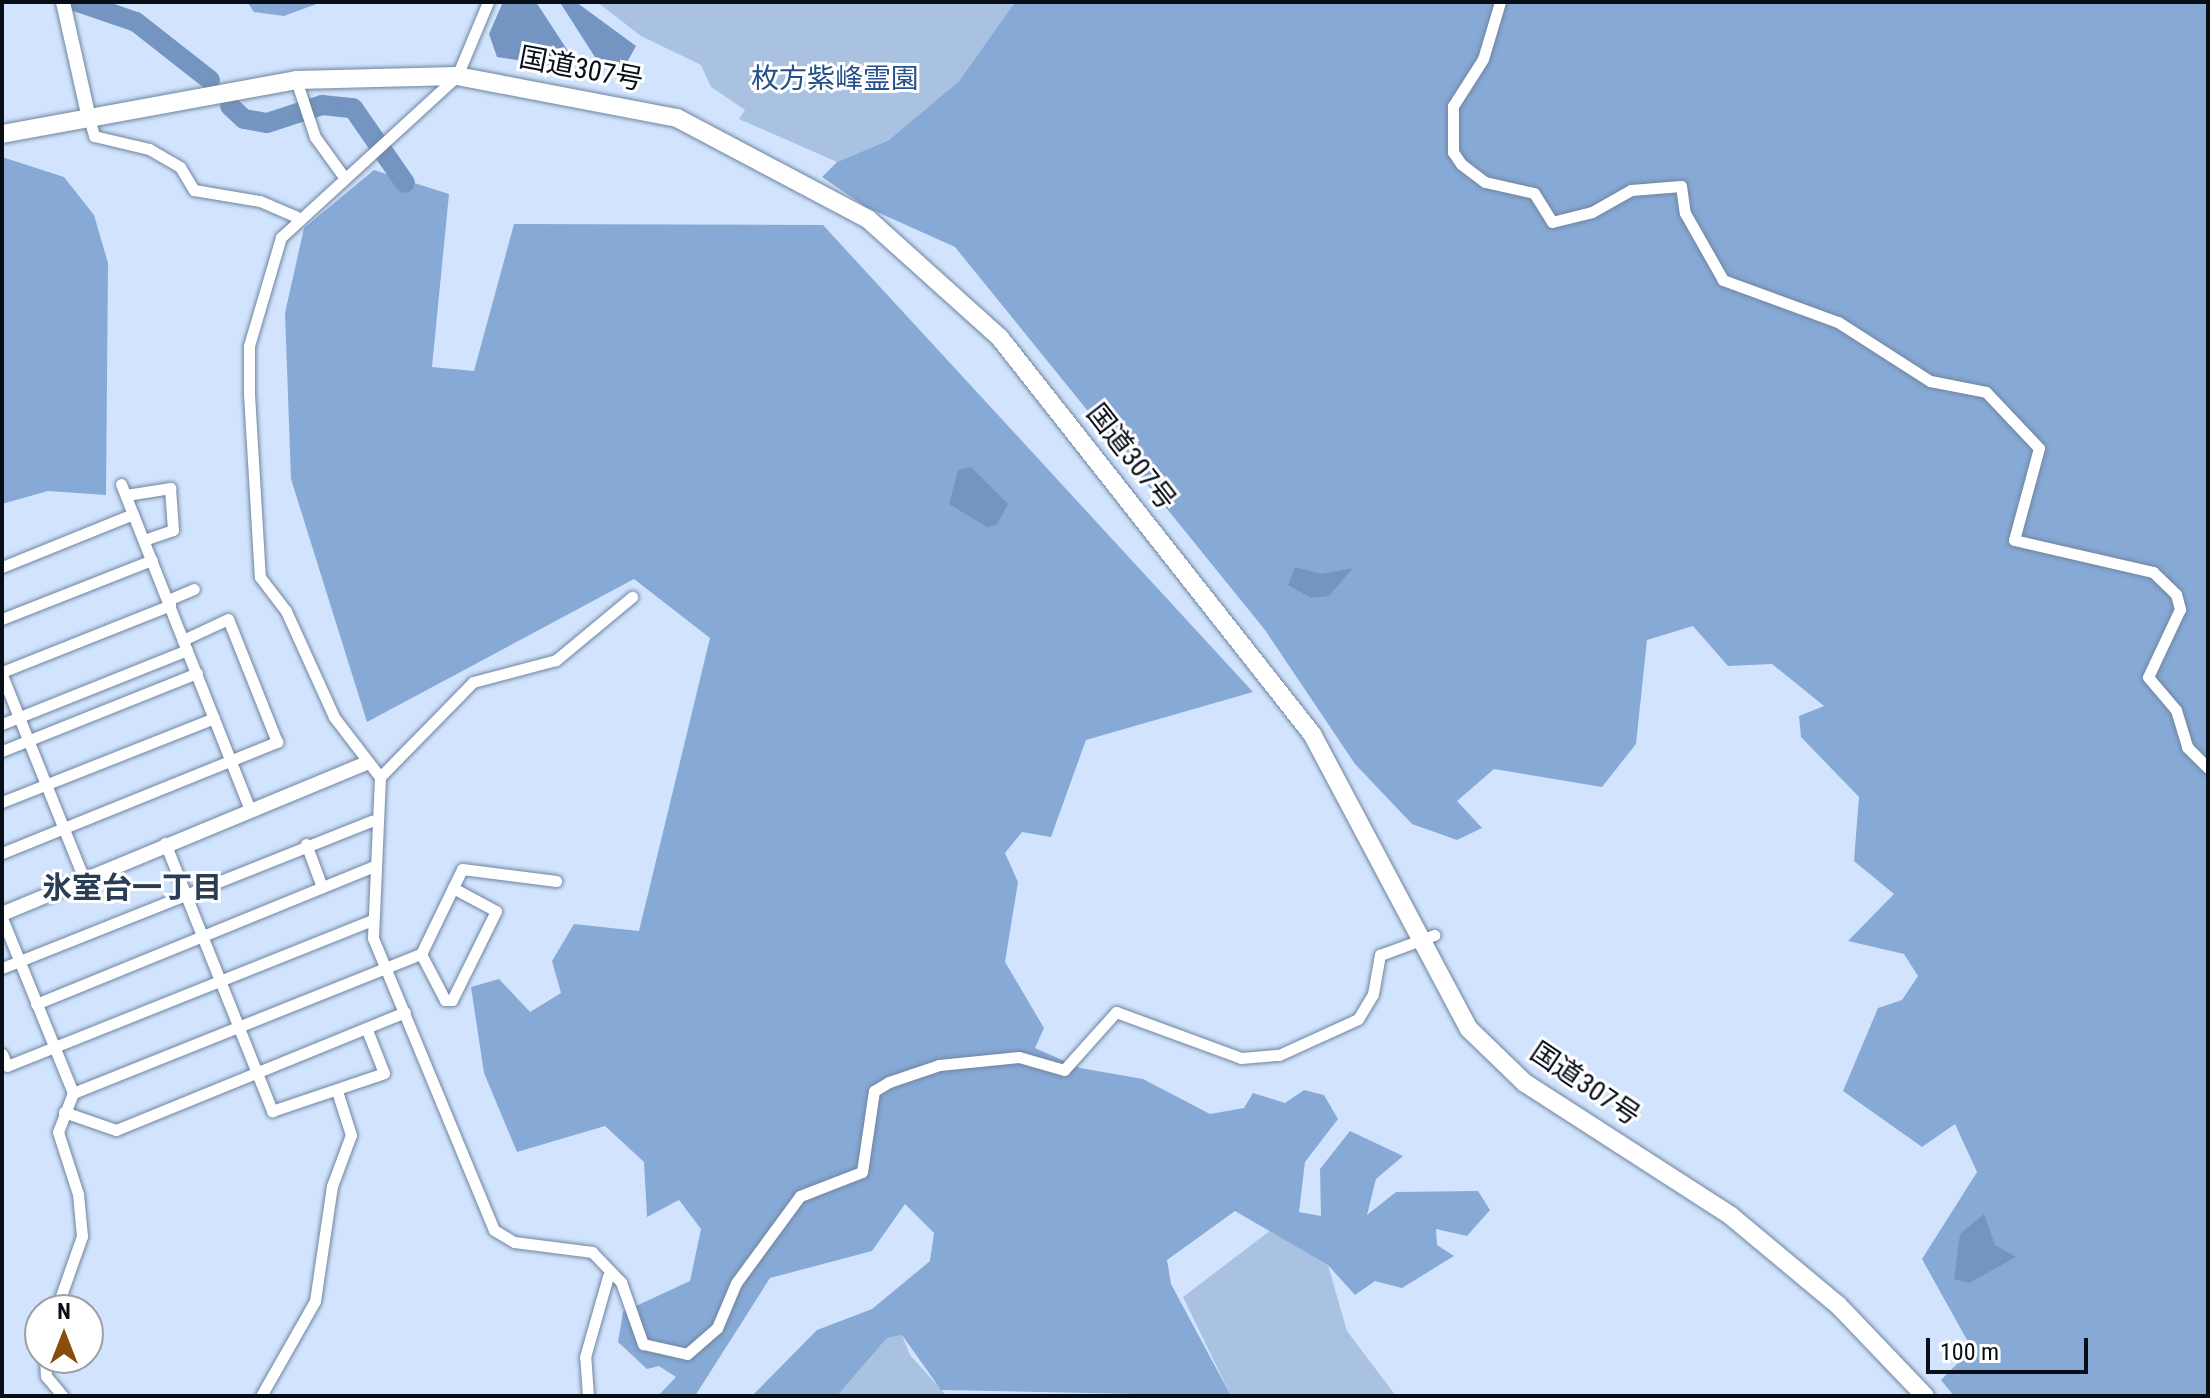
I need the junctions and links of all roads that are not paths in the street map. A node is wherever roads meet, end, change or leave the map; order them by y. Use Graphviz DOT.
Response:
graph roads {
  1 [pos="52,2"];
  2 [pos="488,2"];
  3 [pos="1500,2"];
  4 [pos="65,7"];
  5 [pos="457,76"];
  6 [pos="296,80"];
  7 [pos="89,118"];
  8 [pos="2,134"];
  9 [pos="344,177"];
  10 [pos="297,217"];
  11 [pos="133,514"];
  12 [pos="144,540"];
  13 [pos="152,560"];
  14 [pos="2,567"];
  15 [pos="194,589"];
  16 [pos="632,597"];
  17 [pos="169,603"];
  18 [pos="2,619"];
  19 [pos="185,645"];
  20 [pos="197,673"];
  21 [pos="2,674"];
  22 [pos="17,718"];
  23 [pos="214,718"];
  24 [pos="2,724"];
  25 [pos="27,741"];
  26 [pos="2,751"];
  27 [pos="232,761"];
  28 [pos="365,764"];
  29 [pos="2208,768"];
  30 [pos="380,777"];
  31 [pos="44,785"];
  32 [pos="2,802"];
  33 [pos="250,809"];
  34 [pos="373,820"];
  35 [pos="63,829"];
  36 [pos="165,843"];
  37 [pos="306,844"];
  38 [pos="2,853"];
  39 [pos="372,867"];
  40 [pos="83,877"];
  41 [pos="556,881"];
  42 [pos="322,887"];
  43 [pos="453,888"];
  44 [pos="185,892"];
  45 [pos="2,916"];
  46 [pos="370,921"];
  47 [pos="202,937"];
  48 [pos="1427,937"];
  49 [pos="421,954"];
  50 [pos="18,961"];
  51 [pos="385,966"];
  52 [pos="2,968"];
  53 [pos="219,981"];
  54 [pos="36,1004"];
  55 [pos="405,1012"];
  56 [pos="238,1027"];
  57 [pos="367,1030"];
  58 [pos="54,1049"];
  59 [pos="2,1054"];
  60 [pos="256,1073"];
  61 [pos="337,1091"];
  62 [pos="73,1093"];
  63 [pos="64,1112"];
  64 [pos="608,1276"];
  65 [pos="62,1294"];
  66 [pos="46,1374"];
  67 [pos="63,1396"];
  68 [pos="261,1396"];
  69 [pos="588,1396"];
  70 [pos="1925,1396"];
  1 -- 4 [label="street"];
  2 -- 5 [label="street"];
  3 -- 29 [label="street"];
  4 -- 7 [label="street"];
  5 -- 6 [label="highway, 国道307号"];
  5 -- 9 [label="street"];
  5 -- 48 [label="highway, 国道307号"];
  6 -- 7 [label="highway, 国道307号"];
  6 -- 9 [label="street"];
  7 -- 8 [label="highway, 国道307号"];
  7 -- 10 [label="street"];
  9 -- 10 [label="street"];
  10 -- 28 [label="street"];
  11 -- 12 [label="street"];
  11 -- 12 [label="street"];
  11 -- 14 [label="street"];
  12 -- 13 [label="street"];
  13 -- 17 [label="street"];
  13 -- 18 [label="street"];
  15 -- 17 [label="street"];
  16 -- 30 [label="street"];
  17 -- 19 [label="street"];
  17 -- 21 [label="street"];
  19 -- 20 [label="street"];
  19 -- 22 [label="street"];
  19 -- 27 [label="street"];
  20 -- 23 [label="street"];
  20 -- 25 [label="street"];
  21 -- 22 [label="street"];
  22 -- 24 [label="street"];
  22 -- 25 [label="street"];
  23 -- 27 [label="street"];
  23 -- 31 [label="street"];
  25 -- 26 [label="street"];
  25 -- 31 [label="street"];
  27 -- 33 [label="street"];
  27 -- 35 [label="street"];
  28 -- 30 [label="street"];
  28 -- 33 [label="street"];
  30 -- 34 [label="street"];
  31 -- 32 [label="street"];
  31 -- 35 [label="street"];
  33 -- 36 [label="street"];
  34 -- 37 [label="street"];
  34 -- 39 [label="street"];
  35 -- 38 [label="street"];
  35 -- 40 [label="street"];
  36 -- 40 [label="street"];
  36 -- 44 [label="street"];
  37 -- 42 [label="street"];
  37 -- 44 [label="street"];
  39 -- 42 [label="street"];
  39 -- 46 [label="street"];
  40 -- 45 [label="street"];
  41 -- 43 [label="street"];
  42 -- 47 [label="street"];
  43 -- 49 [label="street"];
  43 -- 49 [label="street"];
  44 -- 47 [label="street"];
  44 -- 50 [label="street"];
  45 -- 50 [label="street"];
  46 -- 51 [label="street"];
  46 -- 53 [label="street"];
  47 -- 53 [label="street"];
  47 -- 54 [label="street"];
  48 -- 64 [label="street"];
  48 -- 70 [label="highway, 国道307号"];
  49 -- 51 [label="street"];
  50 -- 52 [label="street"];
  50 -- 54 [label="street"];
  51 -- 55 [label="street"];
  51 -- 56 [label="street"];
  53 -- 56 [label="street"];
  53 -- 58 [label="street"];
  54 -- 58 [label="street"];
  55 -- 57 [label="street"];
  55 -- 64 [label="street"];
  56 -- 60 [label="street"];
  56 -- 62 [label="street"];
  57 -- 60 [label="street"];
  57 -- 61 [label="street"];
  58 -- 59 [label="street"];
  58 -- 62 [label="street"];
  60 -- 61 [label="street"];
  60 -- 63 [label="street"];
  61 -- 68 [label="street"];
  62 -- 63 [label="street"];
  63 -- 65 [label="street"];
  64 -- 69 [label="street"];
  66 -- 67 [label="street"];
}
